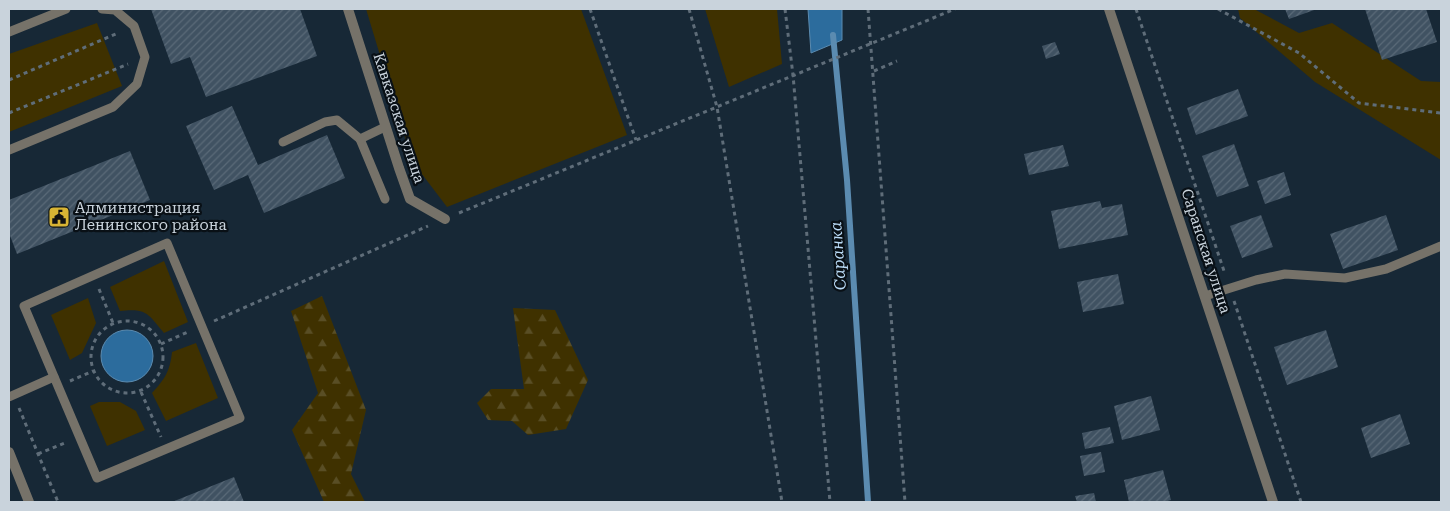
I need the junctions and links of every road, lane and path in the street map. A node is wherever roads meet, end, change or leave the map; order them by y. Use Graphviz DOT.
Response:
graph roads {
  1 [pos="66,9"];
  2 [pos="102,9"];
  3 [pos="348,9"];
  4 [pos="590,9"];
  5 [pos="689,9"];
  6 [pos="785,9"];
  7 [pos="868,9"];
  8 [pos="955,9"];
  9 [pos="1109,9"];
  10 [pos="1136,9"];
  11 [pos="1218,9"];
  12 [pos="134,26"];
  13 [pos="9,32"];
  14 [pos="872,43"];
  15 [pos="145,57"];
  16 [pos="897,61"];
  17 [pos="874,70"];
  18 [pos="793,75"];
  19 [pos="9,80"];
  20 [pos="717,107"];
  21 [pos="9,113"];
  22 [pos="1441,113"];
  23 [pos="386,127"];
  24 [pos="360,139"];
  25 [pos="636,140"];
  26 [pos="283,142"];
  27 [pos="9,150"];
  28 [pos="385,199"];
  29 [pos="491,200"];
  30 [pos="445,219"];
  31 [pos="430,225"];
  32 [pos="1441,246"];
  33 [pos="93,275"];
  34 [pos="1230,288"];
  35 [pos="1205,296"];
  36 [pos="212,322"];
  37 [pos="113,323"];
  38 [pos="93,371"];
  39 [pos="54,377"];
  40 [pos="58,386"];
  41 [pos="141,392"];
  42 [pos="12,396"];
  43 [pos="79,438"];
  44 [pos="166,448"];
  45 [pos="9,452"];
  46 [pos="38,454"];
  47 [pos="29,502"];
  48 [pos="58,502"];
  49 [pos="782,502"];
  50 [pos="830,502"];
  51 [pos="905,502"];
  52 [pos="1274,502"];
  53 [pos="1302,502"];
  1 -- 13 [label="lane"];
  2 -- 12 [label="lane"];
  3 -- 23 [label="street, Кавказская улица"];
  4 -- 25 [label="path"];
  5 -- 20 [label="path"];
  6 -- 18 [label="path"];
  7 -- 14 [label="path"];
  8 -- 14 [label="path"];
  9 -- 35 [label="street, Саранская улица"];
  10 -- 34 [label="path"];
  11 -- 22 [label="path"];
  12 -- 15 [label="lane"];
  12 -- 19 [label="path"];
  14 -- 17 [label="path"];
  14 -- 18 [label="path"];
  15 -- 21 [label="path"];
  15 -- 27 [label="lane"];
  16 -- 17 [label="path"];
  17 -- 51 [label="path"];
  18 -- 20 [label="path"];
  18 -- 50 [label="path"];
  20 -- 25 [label="path"];
  20 -- 49 [label="path"];
  23 -- 24 [label="lane"];
  23 -- 30 [label="street, Кавказская улица"];
  24 -- 26 [label="lane"];
  24 -- 28 [label="lane"];
  25 -- 29 [label="path"];
  31 -- 36 [label="path"];
  32 -- 34 [label="lane"];
  33 -- 37 [label="path"];
  33 -- 39 [label="lane"];
  33 -- 44 [label="lane"];
  34 -- 35 [label="lane"];
  34 -- 53 [label="path"];
  35 -- 52 [label="street, Саранская улица"];
  37 -- 38 [label="path"];
  37 -- 41 [label="path"];
  38 -- 40 [label="path"];
  38 -- 41 [label="path"];
  39 -- 40 [label="lane"];
  39 -- 42 [label="lane"];
  40 -- 43 [label="lane"];
  41 -- 44 [label="path"];
  42 -- 46 [label="path"];
  43 -- 44 [label="lane"];
  43 -- 46 [label="path"];
  45 -- 47 [label="street"];
  46 -- 48 [label="path"];
}
